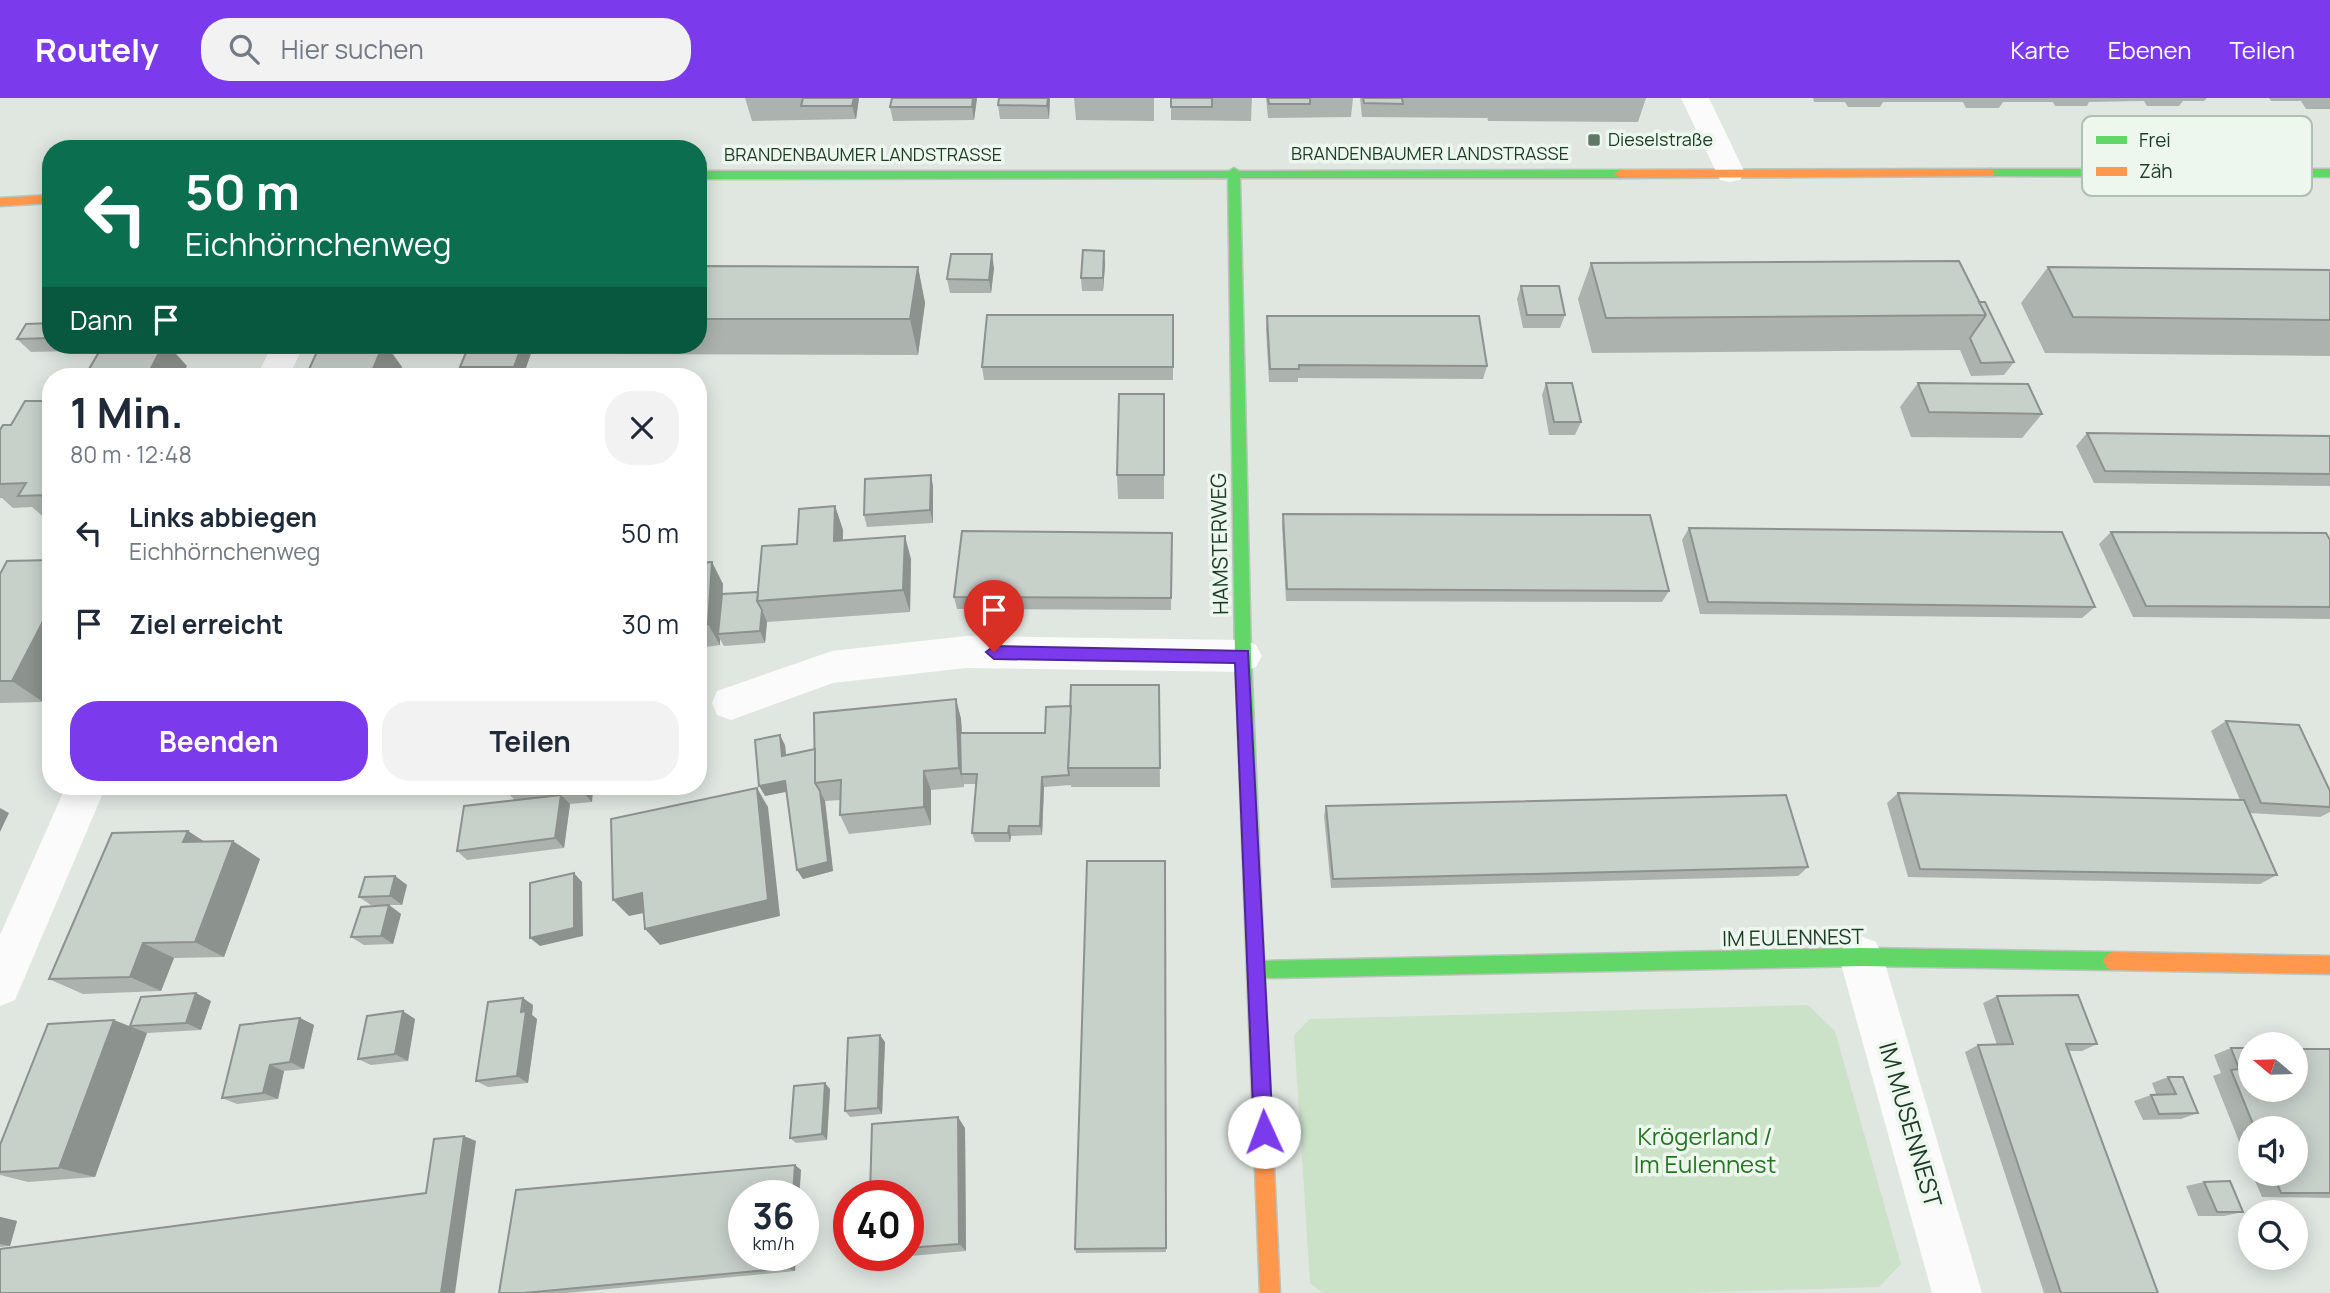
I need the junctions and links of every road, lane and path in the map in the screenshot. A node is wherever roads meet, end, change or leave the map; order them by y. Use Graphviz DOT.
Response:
graph roads {
  1 [pos="1695,98"];
  2 [pos="1234,172"];
  3 [pos="1730,173"];
  4 [pos="2082,173"];
  5 [pos="2312,173"];
  6 [pos="2330,173"];
  7 [pos="707,175"];
  8 [pos="42,200"];
  9 [pos="0,202"];
  10 [pos="1243,656"];
  11 [pos="731,703"];
  12 [pos="82,795"];
  13 [pos="1861,957"];
  14 [pos="2330,965"];
  15 [pos="1258,970"];
  16 [pos="0,985"];
  17 [pos="1270,1293"];
  18 [pos="1958,1293"];
  1 -- 3 [label="street"];
  2 -- 3 [label="street, BRANDENBAUMER LANDSTRASSE"];
  2 -- 7 [label="street, BRANDENBAUMER LANDSTRASSE"];
  2 -- 10 [label="street, HAMSTERWEG"];
  3 -- 4 [label="street, BRANDENBAUMER LANDSTRASSE"];
  5 -- 6 [label="street, BRANDENBAUMER LANDSTRASSE"];
  8 -- 9 [label="street"];
  10 -- 11 [label="street"];
  10 -- 15 [label="street, HAMSTERWEG"];
  12 -- 16 [label="street"];
  13 -- 14 [label="street, IM EULENNEST"];
  13 -- 15 [label="street, IM EULENNEST"];
  13 -- 18 [label="street, IM MUSENNEST"];
  15 -- 17 [label="street, HAMSTERWEG"];
}
